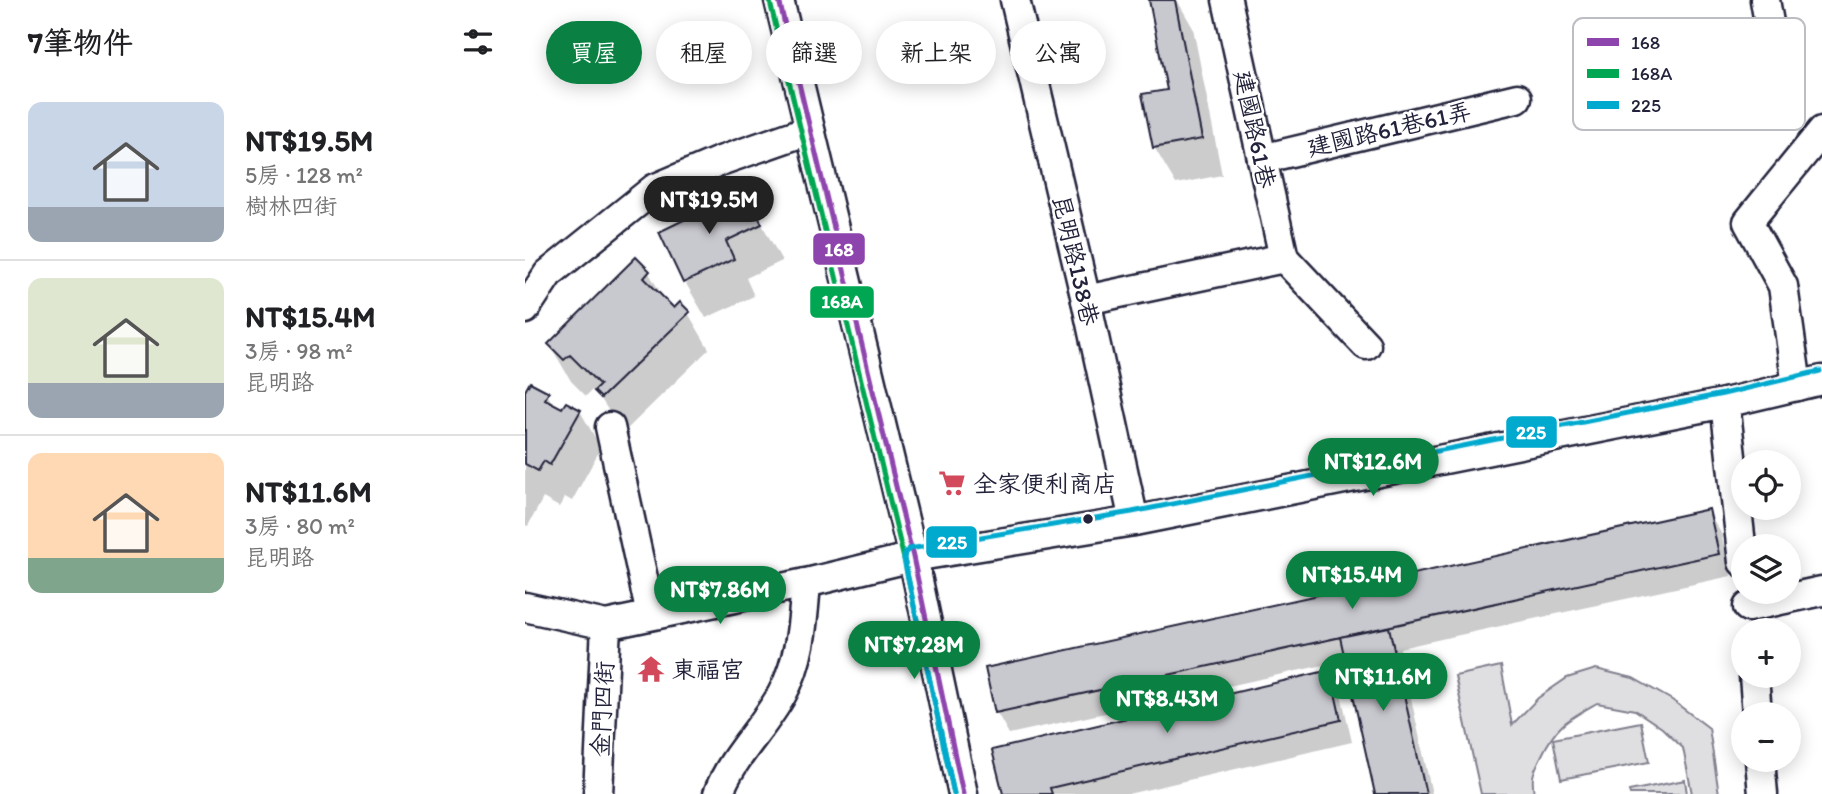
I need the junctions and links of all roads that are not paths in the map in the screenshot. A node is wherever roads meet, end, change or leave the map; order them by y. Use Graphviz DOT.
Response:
graph roads {
  1 [pos="779,0"];
  2 [pos="1015,0"];
  3 [pos="1227,0"];
  4 [pos="1517,98"];
  5 [pos="809,130"];
  6 [pos="1822,131"];
  7 [pos="1262,159"];
  8 [pos="1283,258"];
  9 [pos="1086,300"];
  10 [pos="525,309"];
  11 [pos="1366,345"];
  12 [pos="1809,383"];
  13 [pos="1725,403"];
  14 [pos="610,427"];
  15 [pos="1134,521"];
  16 [pos="1740,534"];
  17 [pos="913,557"];
  18 [pos="806,583"];
  19 [pos="1822,592"];
  20 [pos="525,607"];
  21 [pos="1748,609"];
  22 [pos="651,615"];
  23 [pos="606,625"];
  24 [pos="1761,772"];
  25 [pos="598,794"];
  26 [pos="718,794"];
  27 [pos="963,794"];
  28 [pos="1763,794"];
  1 -- 5 [label="street"];
  2 -- 9 [label="street, 昆明路138巷"];
  3 -- 7 [label="street, 建國路61巷"];
  4 -- 7 [label="street, 建國路61巷61弄"];
  5 -- 10 [label="street"];
  5 -- 17 [label="street"];
  6 -- 12 [label="street"];
  7 -- 8 [label="street, 建國路61巷"];
  8 -- 9 [label="street"];
  8 -- 11 [label="street"];
  9 -- 15 [label="street, 昆明路138巷"];
  12 -- 13 [label="street"];
  13 -- 15 [label="street"];
  13 -- 16 [label="street"];
  14 -- 22 [label="street"];
  15 -- 17 [label="street"];
  17 -- 18 [label="street"];
  17 -- 27 [label="street"];
  18 -- 22 [label="street"];
  18 -- 26 [label="street"];
  19 -- 21 [label="street"];
  20 -- 23 [label="street"];
  22 -- 23 [label="street"];
  23 -- 25 [label="street, 金門四街"];
  24 -- 28 [label="street"];
}
